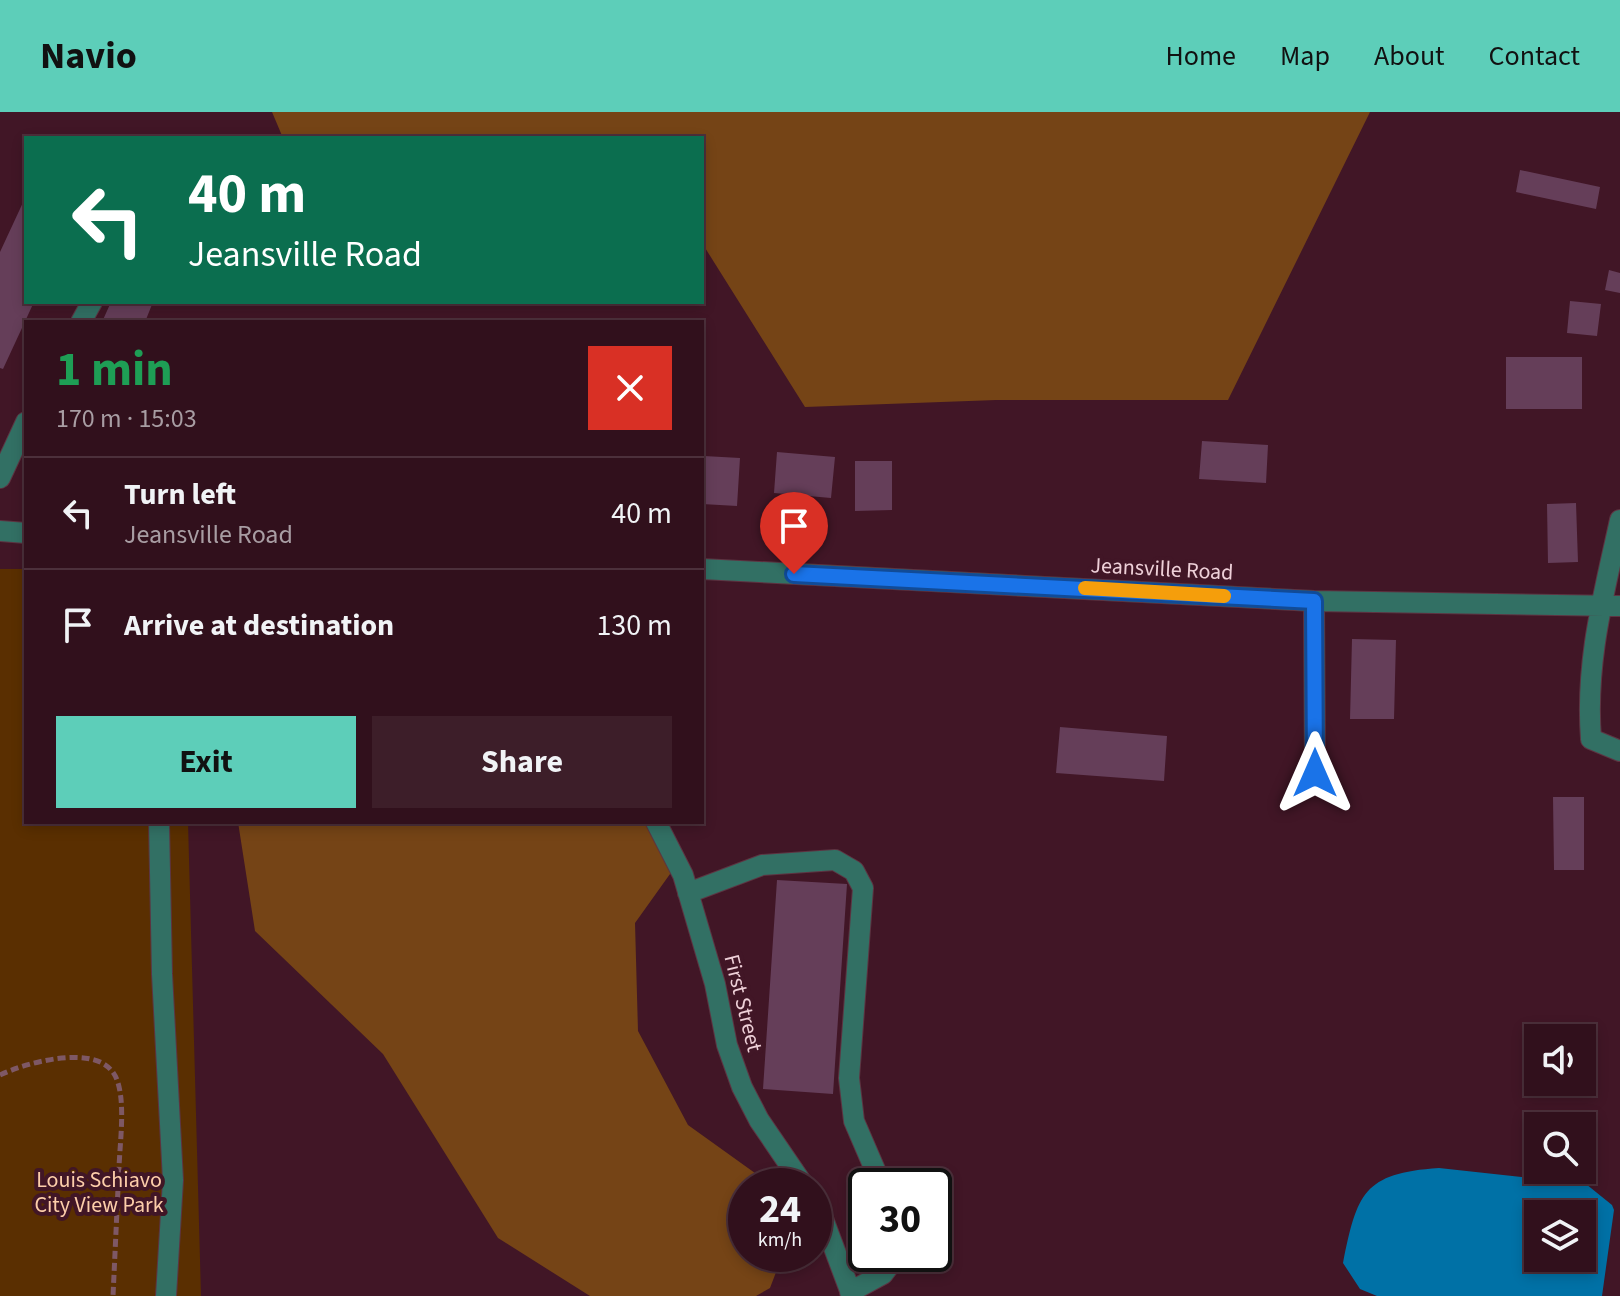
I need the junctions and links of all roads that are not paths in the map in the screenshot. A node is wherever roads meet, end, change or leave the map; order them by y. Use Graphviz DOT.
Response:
graph roads {
  1 [pos="24,426"];
  2 [pos="0,478"];
  3 [pos="1620,520"];
  4 [pos="0,531"];
  5 [pos="24,533"];
  6 [pos="704,569"];
  7 [pos="1314,601"];
  8 [pos="1611,606"];
  9 [pos="1620,751"];
  10 [pos="1315,773"];
  11 [pos="159,824"];
  12 [pos="657,824"];
  13 [pos="688,893"];
  14 [pos="792,1168"];
  15 [pos="874,1168"];
  16 [pos="832,1243"];
  17 [pos="884,1272"];
  18 [pos="851,1294"];
  19 [pos="166,1296"];
  1 -- 2 [label="street"];
  3 -- 8 [label="street"];
  4 -- 5 [label="street"];
  6 -- 7 [label="street, Jeansville Road"];
  7 -- 8 [label="street, Jeansville Road"];
  7 -- 10 [label="street"];
  8 -- 9 [label="street"];
  11 -- 19 [label="street"];
  12 -- 13 [label="street, First Street"];
  13 -- 14 [label="street, First Street"];
  13 -- 15 [label="street"];
  16 -- 18 [label="street"];
  17 -- 18 [label="street"];
}
